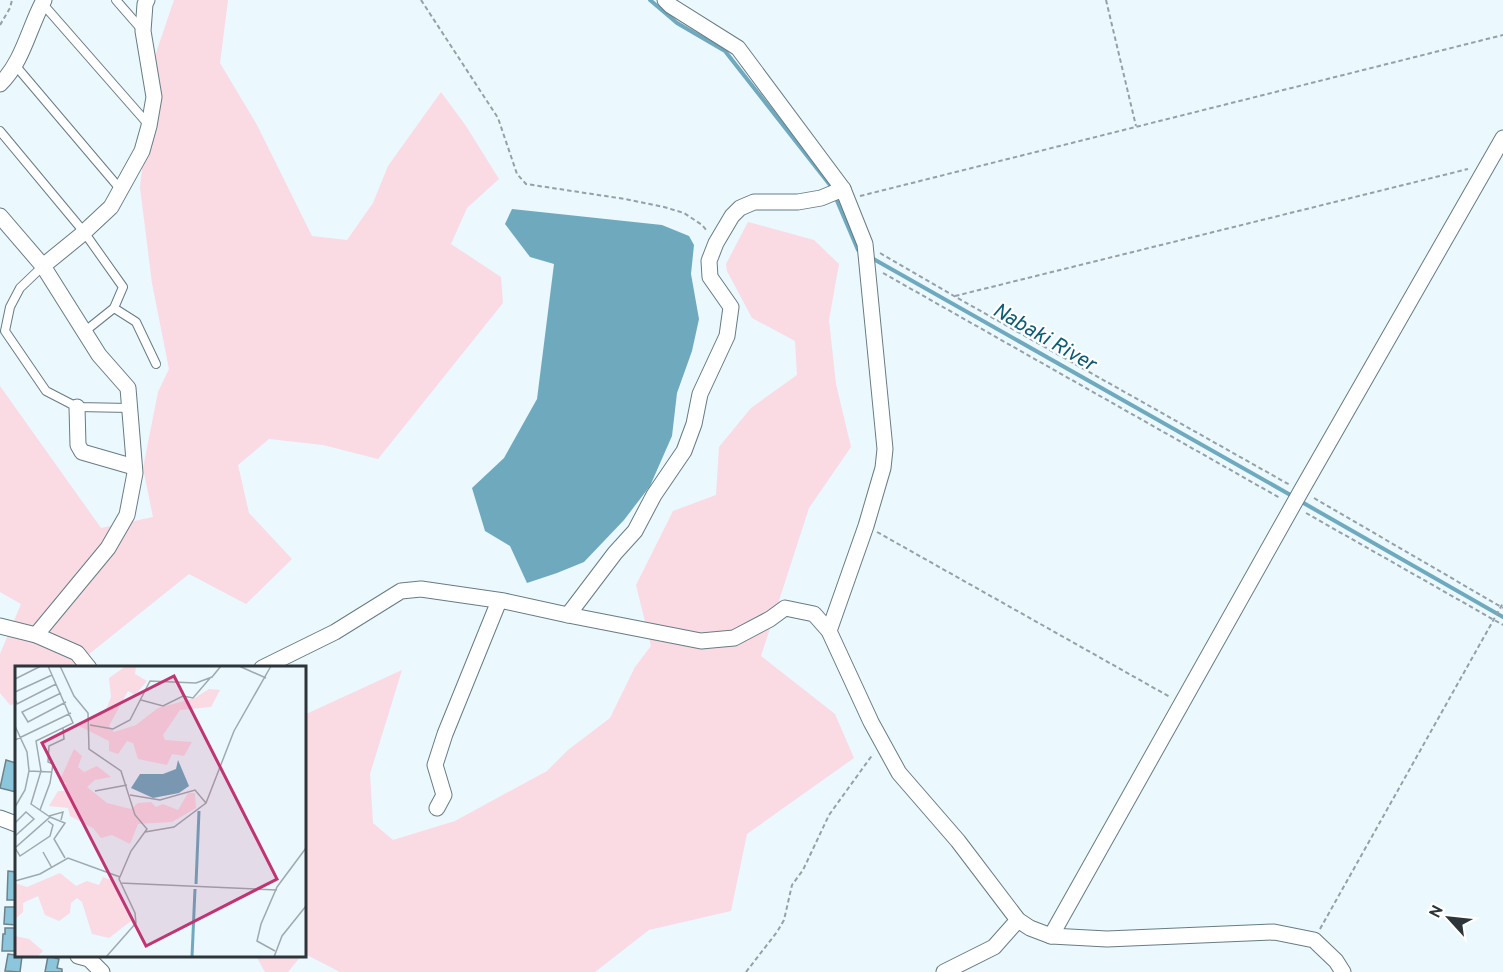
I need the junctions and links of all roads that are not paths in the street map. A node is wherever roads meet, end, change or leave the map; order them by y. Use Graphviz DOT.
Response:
graph roads {
  1 [pos="116,0"];
  2 [pos="147,0"];
  3 [pos="665,0"];
  4 [pos="43,2"];
  5 [pos="143,31"];
  6 [pos="15,65"];
  7 [pos="0,84"];
  8 [pos="149,126"];
  9 [pos="0,131"];
  10 [pos="1503,138"];
  11 [pos="121,190"];
  12 [pos="840,194"];
  13 [pos="0,216"];
  14 [pos="84,232"];
  15 [pos="43,266"];
  16 [pos="114,308"];
  17 [pos="84,332"];
  18 [pos="156,364"];
  19 [pos="77,407"];
  20 [pos="129,408"];
  21 [pos="135,467"];
  22 [pos="500,601"];
  23 [pos="568,615"];
  24 [pos="0,626"];
  25 [pos="829,631"];
  26 [pos="36,635"];
  27 [pos="87,666"];
  28 [pos="266,666"];
  29 [pos="437,808"];
  30 [pos="0,818"];
  31 [pos="15,824"];
  32 [pos="1018,920"];
  33 [pos="1051,936"];
  34 [pos="82,957"];
  35 [pos="102,972"];
  36 [pos="944,972"];
  37 [pos="1343,972"];
  1 -- 5 [label="lane"];
  2 -- 5 [label="street"];
  3 -- 12 [label="street"];
  4 -- 6 [label="street"];
  4 -- 8 [label="lane"];
  5 -- 8 [label="street"];
  6 -- 7 [label="street"];
  6 -- 11 [label="lane"];
  8 -- 11 [label="street"];
  9 -- 14 [label="lane"];
  10 -- 33 [label="street"];
  11 -- 14 [label="street"];
  12 -- 23 [label="street"];
  12 -- 25 [label="street"];
  13 -- 15 [label="street"];
  14 -- 15 [label="street"];
  14 -- 16 [label="lane"];
  15 -- 17 [label="street"];
  15 -- 19 [label="lane"];
  16 -- 17 [label="lane"];
  16 -- 18 [label="lane"];
  17 -- 20 [label="street"];
  19 -- 20 [label="lane"];
  19 -- 21 [label="street"];
  20 -- 21 [label="street"];
  21 -- 26 [label="street"];
  22 -- 23 [label="street"];
  22 -- 28 [label="street"];
  22 -- 29 [label="street"];
  23 -- 25 [label="street"];
  24 -- 26 [label="street"];
  25 -- 32 [label="street"];
  26 -- 27 [label="street"];
  30 -- 31 [label="street"];
  32 -- 33 [label="street"];
  32 -- 36 [label="street"];
  33 -- 37 [label="street"];
  34 -- 35 [label="street"];
}
